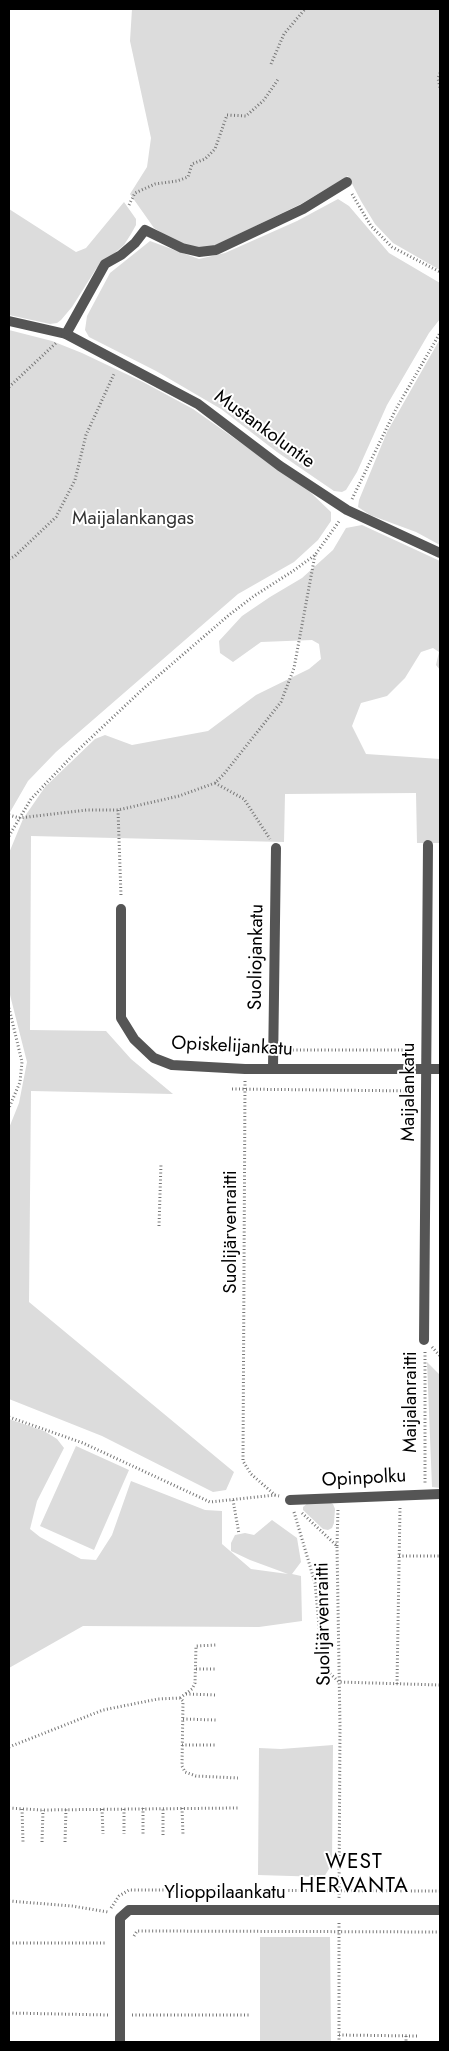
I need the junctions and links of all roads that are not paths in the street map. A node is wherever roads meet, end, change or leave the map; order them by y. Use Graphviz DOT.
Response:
graph roads {
  1 [pos="347,182"];
  2 [pos="9,321"];
  3 [pos="66,334"];
  4 [pos="440,553"];
  5 [pos="428,845"];
  6 [pos="276,848"];
  7 [pos="121,909"];
  8 [pos="273,1068"];
  9 [pos="426,1069"];
  10 [pos="440,1069"];
  11 [pos="424,1340"];
  12 [pos="440,1494"];
  13 [pos="290,1500"];
  14 [pos="440,1910"];
  15 [pos="120,2042"];
  1 -- 3 [label="street"];
  2 -- 3 [label="street, Mustankoluntie"];
  3 -- 4 [label="street, Mustankoluntie"];
  5 -- 9 [label="street, Maijalankatu"];
  6 -- 8 [label="street, Suoliojankatu"];
  7 -- 8 [label="street, Opiskelijankatu"];
  8 -- 9 [label="street, Opiskelijankatu"];
  9 -- 10 [label="street, Opiskelijankatu"];
  9 -- 11 [label="street, Maijalankatu"];
  12 -- 13 [label="street, Opinpolku"];
  14 -- 15 [label="street, Ylioppilaankatu"];
}
